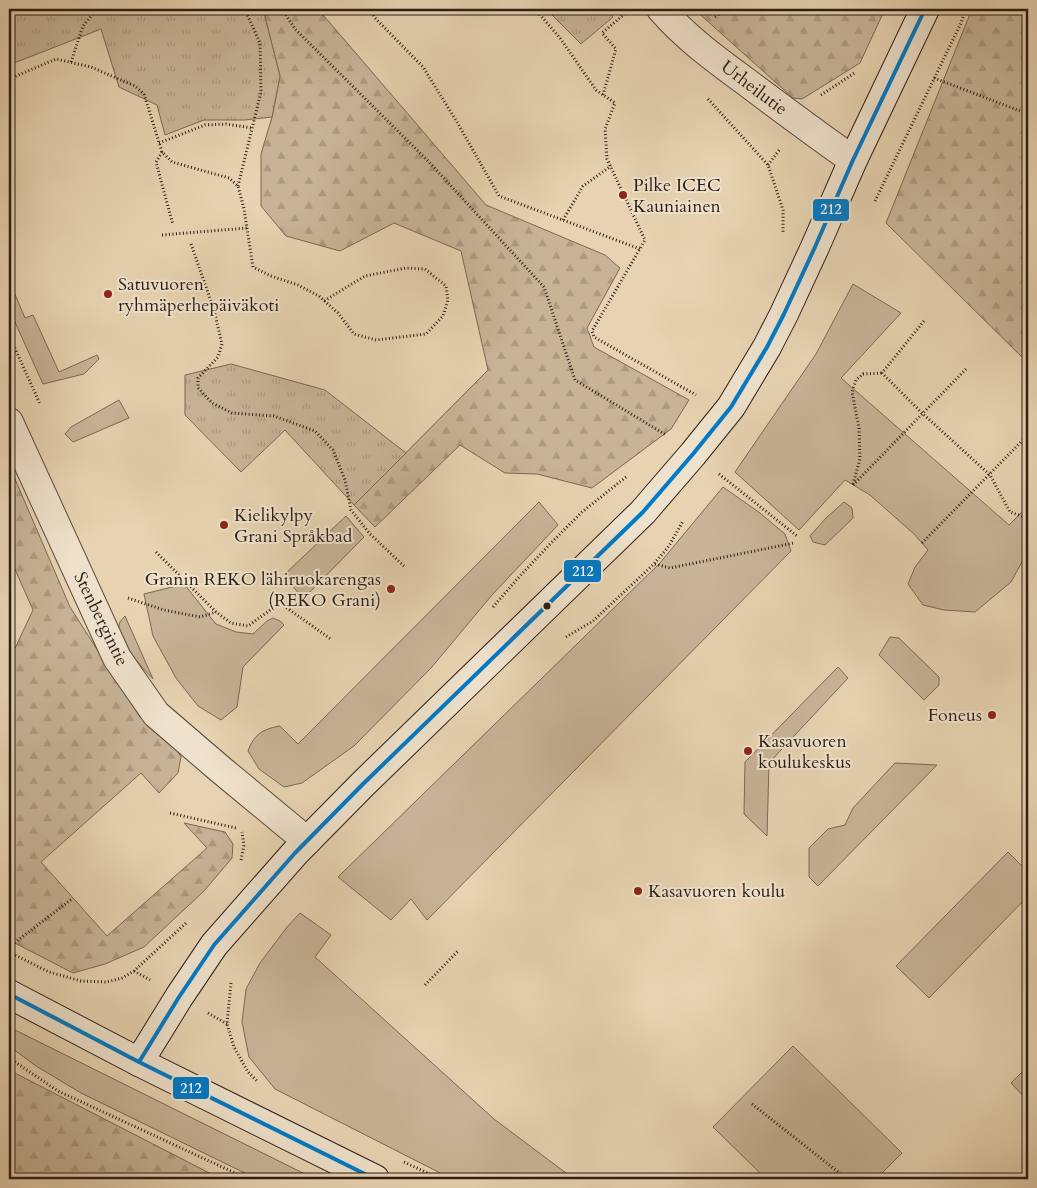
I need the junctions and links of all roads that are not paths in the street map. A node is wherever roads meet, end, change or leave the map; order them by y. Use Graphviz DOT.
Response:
graph roads {
  1 [pos="661,9"];
  2 [pos="925,9"];
  3 [pos="853,160"];
  4 [pos="9,422"];
  5 [pos="306,841"];
  6 [pos="9,994"];
  7 [pos="139,1062"];
  8 [pos="375,1179"];
  1 -- 3 [label="street, Urheilutie"];
  2 -- 3 [label="street"];
  3 -- 5 [label="street"];
  4 -- 5 [label="street, Stenbergintie"];
  5 -- 7 [label="street"];
  6 -- 7 [label="street"];
  7 -- 8 [label="street"];
}
